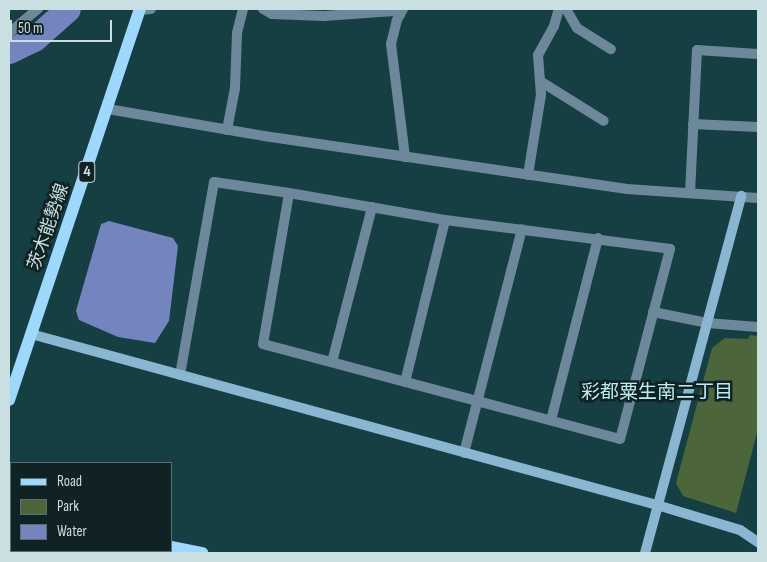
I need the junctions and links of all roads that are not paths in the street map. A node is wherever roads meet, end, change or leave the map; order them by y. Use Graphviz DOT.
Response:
graph roads {
  1 [pos="38,9"];
  2 [pos="144,9"];
  3 [pos="243,9"];
  4 [pos="263,9"];
  5 [pos="559,9"];
  6 [pos="566,9"];
  7 [pos="402,11"];
  8 [pos="9,33"];
  9 [pos="611,50"];
  10 [pos="758,54"];
  11 [pos="540,81"];
  12 [pos="108,109"];
  13 [pos="604,121"];
  14 [pos="693,124"];
  15 [pos="758,127"];
  16 [pos="227,130"];
  17 [pos="405,157"];
  18 [pos="528,175"];
  19 [pos="289,192"];
  20 [pos="690,193"];
  21 [pos="741,196"];
  22 [pos="758,198"];
  23 [pos="372,207"];
  24 [pos="445,220"];
  25 [pos="522,229"];
  26 [pos="598,238"];
  27 [pos="653,312"];
  28 [pos="707,323"];
  29 [pos="758,327"];
  30 [pos="31,334"];
  31 [pos="332,362"];
  32 [pos="180,375"];
  33 [pos="405,382"];
  34 [pos="9,400"];
  35 [pos="478,401"];
  36 [pos="551,420"];
  37 [pos="464,452"];
  38 [pos="657,505"];
  39 [pos="758,542"];
  40 [pos="172,547"];
  41 [pos="202,553"];
  42 [pos="645,553"];
  1 -- 8 [label="street"];
  2 -- 12 [label="main road, 茨木能勢線 / 4"];
  3 -- 16 [label="street"];
  4 -- 7 [label="street"];
  5 -- 11 [label="street"];
  6 -- 9 [label="street"];
  7 -- 17 [label="street"];
  10 -- 14 [label="street"];
  11 -- 13 [label="street"];
  11 -- 18 [label="street"];
  12 -- 16 [label="street"];
  12 -- 30 [label="main road, 茨木能勢線 / 4"];
  14 -- 15 [label="street"];
  14 -- 20 [label="street"];
  16 -- 17 [label="street"];
  17 -- 18 [label="street"];
  18 -- 20 [label="street"];
  19 -- 23 [label="street"];
  19 -- 31 [label="street"];
  19 -- 32 [label="street"];
  20 -- 21 [label="street"];
  21 -- 22 [label="street"];
  21 -- 28 [label="street"];
  23 -- 24 [label="street"];
  23 -- 31 [label="street"];
  24 -- 25 [label="street"];
  24 -- 33 [label="street"];
  25 -- 26 [label="street"];
  25 -- 35 [label="street"];
  26 -- 27 [label="street"];
  26 -- 36 [label="street"];
  27 -- 28 [label="street"];
  27 -- 36 [label="street"];
  28 -- 29 [label="street"];
  28 -- 38 [label="street"];
  30 -- 32 [label="street"];
  30 -- 34 [label="main road, 茨木能勢線 / 4"];
  31 -- 33 [label="street"];
  32 -- 37 [label="street"];
  33 -- 35 [label="street"];
  35 -- 36 [label="street"];
  35 -- 37 [label="street"];
  37 -- 38 [label="street"];
  38 -- 39 [label="street"];
  38 -- 42 [label="street"];
  40 -- 41 [label="main road"];
}
